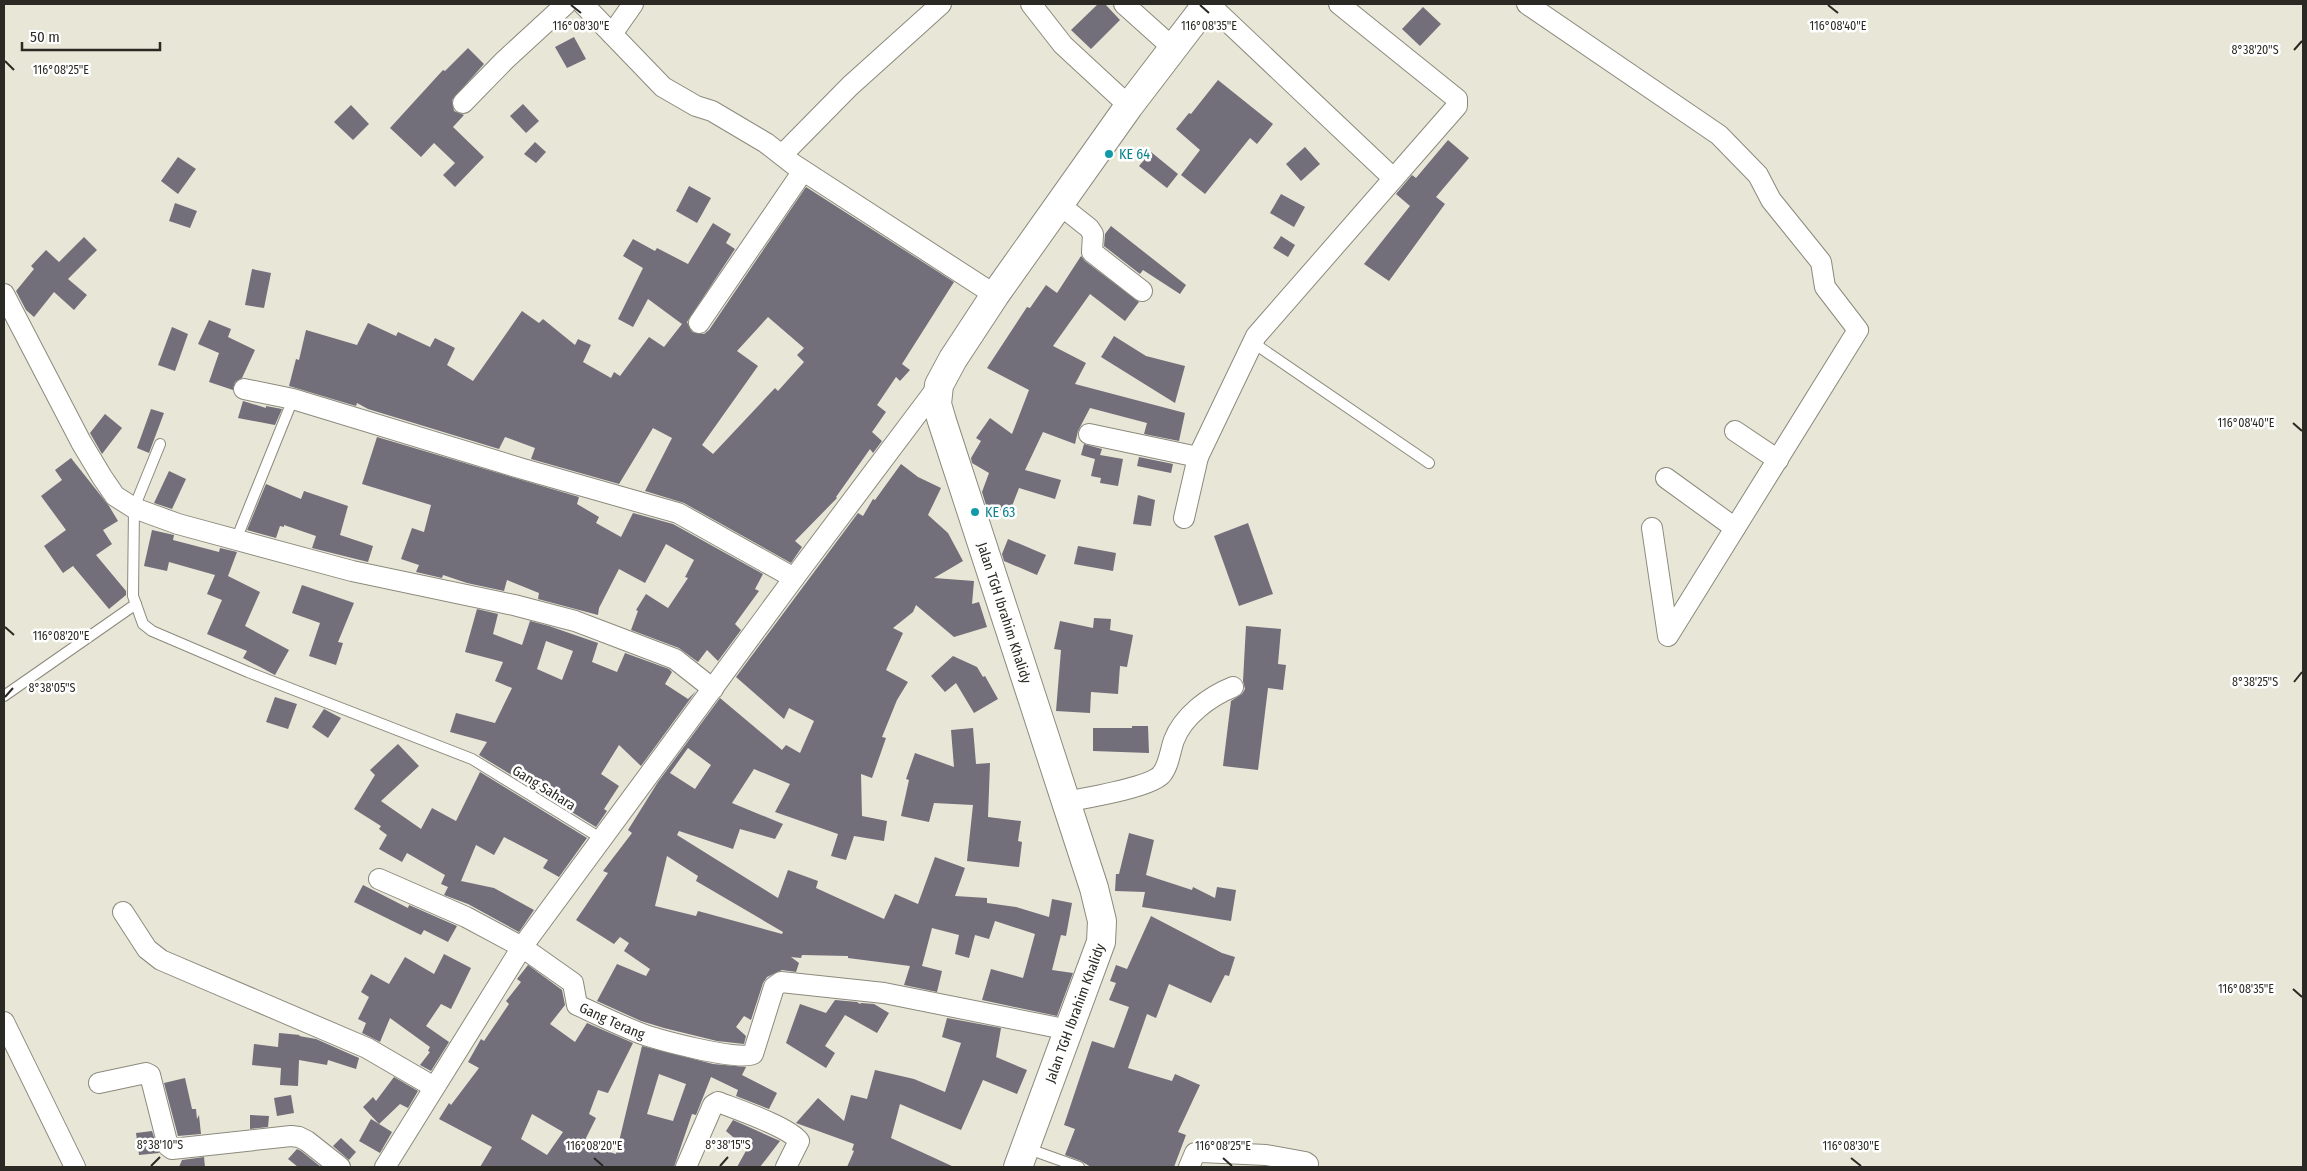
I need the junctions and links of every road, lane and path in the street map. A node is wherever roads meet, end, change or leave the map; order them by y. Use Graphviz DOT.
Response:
graph roads {
  1 [pos="566,4"];
  2 [pos="583,4"];
  3 [pos="633,4"];
  4 [pos="941,4"];
  5 [pos="1031,4"];
  6 [pos="1124,4"];
  7 [pos="1208,4"];
  8 [pos="1339,4"];
  9 [pos="1527,4"];
  10 [pos="612,34"];
  11 [pos="1174,48"];
  12 [pos="463,103"];
  13 [pos="1129,106"];
  14 [pos="782,156"];
  15 [pos="803,170"];
  16 [pos="1393,178"];
  17 [pos="1060,205"];
  18 [pos="1142,291"];
  19 [pos="4,294"];
  20 [pos="995,295"];
  21 [pos="699,323"];
  22 [pos="1252,342"];
  23 [pos="939,385"];
  24 [pos="244,389"];
  25 [pos="293,399"];
  26 [pos="1735,431"];
  27 [pos="1089,434"];
  28 [pos="160,444"];
  29 [pos="1198,457"];
  30 [pos="1778,460"];
  31 [pos="1429,463"];
  32 [pos="1666,478"];
  33 [pos="134,508"];
  34 [pos="1184,518"];
  35 [pos="1652,528"];
  36 [pos="1735,528"];
  37 [pos="236,540"];
  38 [pos="794,578"];
  39 [pos="136,604"];
  40 [pos="1233,687"];
  41 [pos="713,689"];
  42 [pos="4,696"];
  43 [pos="1065,802"];
  44 [pos="602,839"];
  45 [pos="379,880"];
  46 [pos="123,912"];
  47 [pos="522,947"];
  48 [pos="4,1022"];
  49 [pos="1069,1030"];
  50 [pos="99,1083"];
  51 [pos="434,1087"];
  52 [pos="1021,1157"];
  53 [pos="75,1167"];
  54 [pos="340,1167"];
  55 [pos="385,1167"];
  56 [pos="686,1167"];
  57 [pos="786,1167"];
  58 [pos="1080,1167"];
  59 [pos="1189,1167"];
  60 [pos="1307,1167"];
  1 -- 12 [label="street"];
  2 -- 10 [label="street"];
  3 -- 10 [label="street"];
  4 -- 14 [label="street"];
  5 -- 13 [label="street"];
  6 -- 11 [label="street"];
  7 -- 11 [label="main road, Jalan TGH Ibrahim Khalidy"];
  7 -- 16 [label="street"];
  8 -- 16 [label="street"];
  9 -- 30 [label="street"];
  10 -- 14 [label="street"];
  11 -- 13 [label="main road, Jalan TGH Ibrahim Khalidy"];
  13 -- 17 [label="main road, Jalan TGH Ibrahim Khalidy"];
  14 -- 15 [label="street"];
  15 -- 20 [label="street"];
  15 -- 21 [label="street"];
  16 -- 22 [label="street"];
  17 -- 18 [label="street"];
  17 -- 20 [label="main road, Jalan TGH Ibrahim Khalidy"];
  19 -- 33 [label="street"];
  20 -- 23 [label="main road, Jalan TGH Ibrahim Khalidy"];
  22 -- 29 [label="street"];
  22 -- 31 [label="lane"];
  23 -- 38 [label="street"];
  23 -- 43 [label="main road, Jalan TGH Ibrahim Khalidy"];
  24 -- 25 [label="street"];
  25 -- 37 [label="lane"];
  25 -- 38 [label="street"];
  26 -- 30 [label="street"];
  27 -- 29 [label="street"];
  28 -- 33 [label="lane"];
  29 -- 34 [label="street"];
  30 -- 36 [label="street"];
  32 -- 36 [label="street"];
  33 -- 37 [label="street"];
  33 -- 39 [label="lane, Gang Sahara"];
  35 -- 36 [label="street"];
  37 -- 41 [label="street"];
  38 -- 41 [label="street"];
  39 -- 42 [label="lane"];
  39 -- 44 [label="lane, Gang Sahara"];
  40 -- 43 [label="street"];
  41 -- 44 [label="street"];
  43 -- 49 [label="main road, Jalan TGH Ibrahim Khalidy"];
  44 -- 47 [label="street"];
  45 -- 47 [label="street"];
  46 -- 51 [label="street"];
  47 -- 49 [label="street, Gang Terang"];
  47 -- 51 [label="street"];
  48 -- 53 [label="street"];
  49 -- 52 [label="main road, Jalan TGH Ibrahim Khalidy"];
  50 -- 54 [label="street"];
  51 -- 55 [label="street"];
  52 -- 58 [label="lane"];
  56 -- 57 [label="street"];
  59 -- 60 [label="street"];
}
